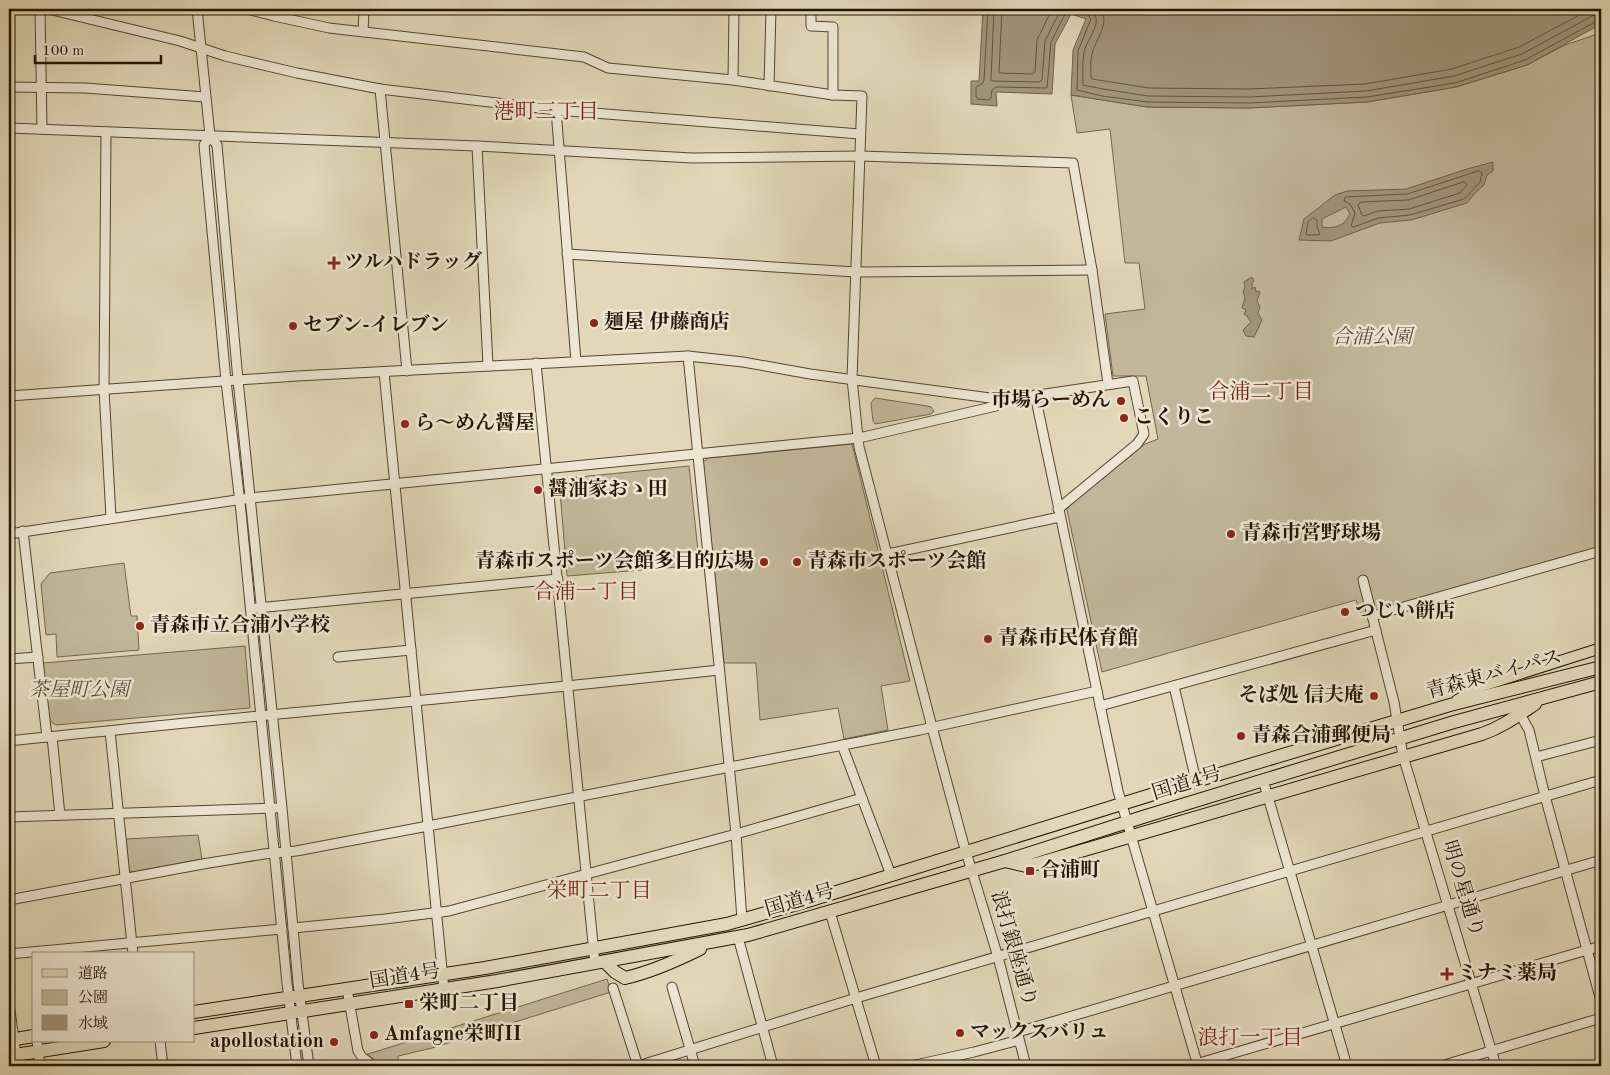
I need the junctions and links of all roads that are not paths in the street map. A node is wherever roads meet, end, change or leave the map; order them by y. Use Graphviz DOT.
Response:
graph roads {
  1 [pos="40,9"];
  2 [pos="48,9"];
  3 [pos="197,9"];
  4 [pos="247,9"];
  5 [pos="364,9"];
  6 [pos="734,9"];
  7 [pos="770,9"];
  8 [pos="811,9"];
  9 [pos="363,32"];
  10 [pos="200,47"];
  11 [pos="733,80"];
  12 [pos="769,86"];
  13 [pos="9,87"];
  14 [pos="41,88"];
  15 [pos="380,89"];
  16 [pos="833,95"];
  17 [pos="205,97"];
  18 [pos="556,110"];
  19 [pos="9,128"];
  20 [pos="42,129"];
  21 [pos="106,132"];
  22 [pos="860,134"];
  23 [pos="210,136"];
  24 [pos="386,143"];
  25 [pos="477,146"];
  26 [pos="559,151"];
  27 [pos="860,156"];
  28 [pos="567,254"];
  29 [pos="1092,270"];
  30 [pos="856,272"];
  31 [pos="688,356"];
  32 [pos="576,361"];
  33 [pos="536,363"];
  34 [pos="488,366"];
  35 [pos="407,371"];
  36 [pos="384,372"];
  37 [pos="852,379"];
  38 [pos="238,380"];
  39 [pos="226,381"];
  40 [pos="1108,384"];
  41 [pos="104,389"];
  42 [pos="1035,395"];
  43 [pos="9,396"];
  44 [pos="1005,400"];
  45 [pos="859,438"];
  46 [pos="698,454"];
  47 [pos="547,469"];
  48 [pos="395,484"];
  49 [pos="250,498"];
  50 [pos="240,500"];
  51 [pos="1060,513"];
  52 [pos="111,518"];
  53 [pos="23,532"];
  54 [pos="9,534"];
  55 [pos="1601,551"];
  56 [pos="888,554"];
  57 [pos="558,579"];
  58 [pos="1363,580"];
  59 [pos="405,594"];
  60 [pos="262,608"];
  61 [pos="250,609"];
  62 [pos="1372,616"];
  63 [pos="1376,630"];
  64 [pos="1601,648"];
  65 [pos="411,650"];
  66 [pos="38,657"];
  67 [pos="338,657"];
  68 [pos="9,659"];
  69 [pos="1601,667"];
  70 [pos="719,670"];
  71 [pos="1601,682"];
  72 [pos="568,686"];
  73 [pos="1174,686"];
  74 [pos="1097,691"];
  75 [pos="1542,698"];
  76 [pos="416,702"];
  77 [pos="1450,705"];
  78 [pos="1100,706"];
  79 [pos="1520,714"];
  80 [pos="272,715"];
  81 [pos="261,716"];
  82 [pos="1397,720"];
  83 [pos="932,727"];
  84 [pos="110,731"];
  85 [pos="49,737"];
  86 [pos="1400,738"];
  87 [pos="1601,740"];
  88 [pos="9,741"];
  89 [pos="842,745"];
  90 [pos="1403,756"];
  91 [pos="1536,757"];
  92 [pos="729,766"];
  93 [pos="1263,780"];
  94 [pos="1601,780"];
  95 [pos="1196,781"];
  96 [pos="578,796"];
  97 [pos="1545,796"];
  98 [pos="1268,797"];
  99 [pos="862,798"];
  100 [pos="1122,805"];
  101 [pos="270,808"];
  102 [pos="282,808"];
  103 [pos="119,814"];
  104 [pos="60,815"];
  105 [pos="9,817"];
  106 [pos="1126,822"];
  107 [pos="428,826"];
  108 [pos="1426,830"];
  109 [pos="736,834"];
  110 [pos="1130,837"];
  111 [pos="286,852"];
  112 [pos="966,852"];
  113 [pos="274,853"];
  114 [pos="1601,860"];
  115 [pos="1005,861"];
  116 [pos="972,870"];
  117 [pos="1566,870"];
  118 [pos="1290,871"];
  119 [pos="586,874"];
  120 [pos="891,875"];
  121 [pos="126,878"];
  122 [pos="9,900"];
  123 [pos="1448,905"];
  124 [pos="830,912"];
  125 [pos="1152,912"];
  126 [pos="437,913"];
  127 [pos="742,920"];
  128 [pos="293,928"];
  129 [pos="282,929"];
  130 [pos="738,937"];
  131 [pos="714,942"];
  132 [pos="132,943"];
  133 [pos="1312,946"];
  134 [pos="1601,946"];
  135 [pos="594,948"];
  136 [pos="1588,950"];
  137 [pos="134,952"];
  138 [pos="9,954"];
  139 [pos="998,957"];
  140 [pos="600,963"];
  141 [pos="443,974"];
  142 [pos="1472,984"];
  143 [pos="1175,986"];
  144 [pos="672,987"];
  145 [pos="613,988"];
  146 [pos="347,989"];
  147 [pos="444,990"];
  148 [pos="294,997"];
  149 [pos="856,998"];
  150 [pos="1601,1001"];
  151 [pos="9,1003"];
  152 [pos="349,1005"];
  153 [pos="296,1011"];
  154 [pos="195,1012"];
  155 [pos="1601,1018"];
  156 [pos="1335,1024"];
  157 [pos="762,1026"];
  158 [pos="195,1028"];
  159 [pos="32,1036"];
  160 [pos="1019,1036"];
  161 [pos="11,1040"];
  162 [pos="91,1042"];
  163 [pos="160,1042"];
  164 [pos="37,1046"];
  165 [pos="690,1050"];
  166 [pos="1491,1052"];
  167 [pos="12,1055"];
  168 [pos="947,1062"];
  169 [pos="1195,1065"];
  170 [pos="40,1066"];
  171 [pos="163,1066"];
  172 [pos="297,1066"];
  173 [pos="308,1066"];
  174 [pos="373,1066"];
  175 [pos="641,1066"];
  176 [pos="695,1066"];
  177 [pos="773,1066"];
  178 [pos="876,1066"];
  179 [pos="911,1066"];
  180 [pos="1026,1066"];
  181 [pos="1347,1066"];
  182 [pos="1441,1066"];
  183 [pos="1496,1066"];
  1 -- 14 [label="street"];
  2 -- 10 [label="street"];
  3 -- 10 [label="street"];
  4 -- 9 [label="street"];
  5 -- 9 [label="street"];
  6 -- 11 [label="street"];
  7 -- 12 [label="street"];
  8 -- 16 [label="street"];
  9 -- 11 [label="street"];
  10 -- 15 [label="street"];
  10 -- 17 [label="street"];
  11 -- 12 [label="street"];
  12 -- 16 [label="street"];
  13 -- 14 [label="street"];
  14 -- 17 [label="street"];
  14 -- 20 [label="street"];
  15 -- 18 [label="street"];
  15 -- 24 [label="street"];
  16 -- 22 [label="street, 浪打銀座通り"];
  17 -- 23 [label="street"];
  18 -- 22 [label="street"];
  18 -- 26 [label="street"];
  19 -- 20 [label="street"];
  20 -- 21 [label="street"];
  21 -- 23 [label="street"];
  21 -- 41 [label="street"];
  22 -- 27 [label="street, 浪打銀座通り"];
  23 -- 24 [label="street"];
  23 -- 38 [label="street"];
  23 -- 39 [label="street"];
  24 -- 25 [label="street"];
  24 -- 35 [label="street"];
  25 -- 26 [label="street"];
  25 -- 34 [label="street"];
  26 -- 27 [label="street"];
  26 -- 28 [label="street"];
  27 -- 29 [label="street"];
  27 -- 30 [label="street, 浪打銀座通り"];
  28 -- 30 [label="street"];
  28 -- 32 [label="street"];
  29 -- 30 [label="street"];
  29 -- 40 [label="street"];
  30 -- 37 [label="street, 浪打銀座通り"];
  31 -- 32 [label="street"];
  31 -- 37 [label="street"];
  31 -- 46 [label="street"];
  32 -- 33 [label="street"];
  33 -- 34 [label="street"];
  33 -- 47 [label="street"];
  34 -- 35 [label="street"];
  35 -- 36 [label="street"];
  36 -- 38 [label="street"];
  36 -- 48 [label="street"];
  37 -- 44 [label="street"];
  37 -- 45 [label="street, 浪打銀座通り"];
  38 -- 39 [label="street"];
  38 -- 49 [label="street"];
  39 -- 41 [label="street"];
  39 -- 50 [label="street"];
  40 -- 42 [label="street"];
  40 -- 51 [label="street"];
  41 -- 43 [label="street"];
  41 -- 52 [label="street"];
  42 -- 44 [label="street"];
  42 -- 51 [label="street"];
  44 -- 45 [label="street"];
  45 -- 46 [label="street"];
  45 -- 56 [label="street, 浪打銀座通り"];
  46 -- 47 [label="street"];
  46 -- 70 [label="street"];
  47 -- 48 [label="street"];
  47 -- 57 [label="street"];
  48 -- 49 [label="street"];
  48 -- 59 [label="street"];
  49 -- 50 [label="street"];
  49 -- 60 [label="street"];
  50 -- 52 [label="street"];
  50 -- 61 [label="street"];
  51 -- 56 [label="street"];
  51 -- 74 [label="street"];
  52 -- 53 [label="street"];
  53 -- 54 [label="street"];
  53 -- 66 [label="street"];
  55 -- 62 [label="street"];
  56 -- 83 [label="street, 浪打銀座通り"];
  57 -- 59 [label="street"];
  57 -- 72 [label="street"];
  58 -- 62 [label="street, 明の星通り"];
  59 -- 60 [label="street"];
  59 -- 65 [label="street"];
  60 -- 61 [label="street"];
  60 -- 80 [label="street"];
  61 -- 81 [label="street"];
  62 -- 63 [label="street, 明の星通り"];
  63 -- 73 [label="street"];
  63 -- 82 [label="street, 明の星通り"];
  64 -- 77 [label="main road"];
  65 -- 67 [label="street"];
  65 -- 76 [label="street"];
  66 -- 68 [label="street"];
  66 -- 85 [label="street"];
  69 -- 77 [label="highway, 青森東バイパス"];
  70 -- 72 [label="street"];
  70 -- 92 [label="street"];
  71 -- 75 [label="highway, 青森東バイパス"];
  72 -- 76 [label="street"];
  72 -- 96 [label="street"];
  73 -- 78 [label="street"];
  73 -- 95 [label="street"];
  74 -- 78 [label="street"];
  74 -- 83 [label="street"];
  75 -- 79 [label="highway"];
  75 -- 86 [label="highway, 青森東バイパス"];
  76 -- 80 [label="street"];
  76 -- 107 [label="street"];
  77 -- 82 [label="highway, 青森東バイパス"];
  78 -- 100 [label="street"];
  79 -- 90 [label="highway"];
  79 -- 91 [label="street"];
  80 -- 81 [label="street"];
  80 -- 102 [label="street"];
  81 -- 84 [label="street"];
  81 -- 101 [label="street"];
  82 -- 86 [label="street, 明の星通り"];
  82 -- 95 [label="highway, 国道4号"];
  83 -- 89 [label="street"];
  83 -- 112 [label="street, 浪打銀座通り"];
  84 -- 85 [label="street"];
  84 -- 103 [label="street"];
  85 -- 88 [label="street"];
  85 -- 104 [label="street"];
  86 -- 90 [label="street, 明の星通り"];
  86 -- 93 [label="highway, 国道4号"];
  87 -- 91 [label="street"];
  89 -- 92 [label="street"];
  89 -- 99 [label="street"];
  90 -- 98 [label="highway"];
  90 -- 108 [label="street, 明の星通り"];
  91 -- 97 [label="street"];
  92 -- 96 [label="street"];
  92 -- 109 [label="street"];
  93 -- 98 [label="street"];
  93 -- 106 [label="highway, 国道4号"];
  94 -- 97 [label="street"];
  95 -- 100 [label="highway, 国道4号"];
  96 -- 107 [label="street"];
  96 -- 119 [label="street"];
  97 -- 108 [label="street"];
  97 -- 117 [label="street"];
  98 -- 110 [label="highway"];
  98 -- 118 [label="street"];
  99 -- 109 [label="street"];
  99 -- 120 [label="street"];
  100 -- 106 [label="street"];
  100 -- 112 [label="highway, 国道4号"];
  101 -- 102 [label="street"];
  101 -- 103 [label="street"];
  101 -- 113 [label="street"];
  102 -- 111 [label="street"];
  103 -- 104 [label="street"];
  103 -- 121 [label="street"];
  104 -- 105 [label="street"];
  106 -- 110 [label="street"];
  106 -- 115 [label="highway, 国道4号"];
  107 -- 111 [label="street"];
  107 -- 126 [label="street"];
  108 -- 118 [label="street"];
  108 -- 123 [label="street, 明の星通り"];
  109 -- 119 [label="street"];
  109 -- 127 [label="street"];
  110 -- 115 [label="highway"];
  110 -- 125 [label="street"];
  111 -- 113 [label="street"];
  111 -- 128 [label="street"];
  112 -- 116 [label="street, 浪打銀座通り"];
  112 -- 120 [label="highway, 国道4号"];
  113 -- 121 [label="street"];
  113 -- 129 [label="street"];
  114 -- 117 [label="street"];
  115 -- 116 [label="highway, 国道4号"];
  116 -- 124 [label="highway, 国道4号"];
  116 -- 139 [label="street, 浪打銀座通り"];
  117 -- 123 [label="street"];
  117 -- 136 [label="street"];
  118 -- 125 [label="street"];
  118 -- 133 [label="street"];
  119 -- 126 [label="street"];
  119 -- 135 [label="street"];
  120 -- 127 [label="highway, 国道4号"];
  121 -- 122 [label="street"];
  121 -- 132 [label="street"];
  123 -- 133 [label="street"];
  123 -- 142 [label="street, 明の星通り"];
  124 -- 130 [label="highway, 国道4号"];
  124 -- 149 [label="street"];
  125 -- 139 [label="street"];
  125 -- 143 [label="street"];
  126 -- 128 [label="street"];
  126 -- 141 [label="street"];
  127 -- 135 [label="highway, 国道4号"];
  128 -- 148 [label="street"];
  129 -- 132 [label="street"];
  129 -- 148 [label="street"];
  130 -- 131 [label="highway, 国道4号"];
  130 -- 157 [label="street"];
  131 -- 140 [label="highway, 国道4号"];
  131 -- 140 [label="highway"];
  132 -- 137 [label="street"];
  132 -- 138 [label="street"];
  133 -- 143 [label="street"];
  133 -- 156 [label="street"];
  134 -- 136 [label="street"];
  135 -- 140 [label="street"];
  135 -- 141 [label="highway, 国道4号"];
  136 -- 142 [label="street"];
  136 -- 150 [label="street"];
  139 -- 149 [label="street"];
  139 -- 160 [label="street, 浪打銀座通り"];
  140 -- 147 [label="highway, 国道4号"];
  141 -- 146 [label="highway, 国道4号"];
  141 -- 147 [label="street"];
  142 -- 156 [label="street"];
  142 -- 166 [label="street, 明の星通り"];
  143 -- 160 [label="street"];
  143 -- 169 [label="street"];
  144 -- 165 [label="street"];
  145 -- 175 [label="street"];
  146 -- 148 [label="highway, 国道4号"];
  146 -- 152 [label="street"];
  147 -- 152 [label="highway, 国道4号"];
  148 -- 153 [label="street"];
  148 -- 154 [label="highway, 国道4号"];
  149 -- 157 [label="street"];
  149 -- 178 [label="street"];
  151 -- 161 [label="street"];
  152 -- 153 [label="highway, 国道4号"];
  152 -- 174 [label="street"];
  153 -- 158 [label="highway, 国道4号"];
  153 -- 172 [label="street"];
  153 -- 173 [label="street"];
  155 -- 166 [label="street"];
  156 -- 169 [label="street"];
  156 -- 181 [label="street"];
  157 -- 165 [label="street"];
  157 -- 177 [label="street"];
  159 -- 161 [label="highway"];
  160 -- 168 [label="street"];
  160 -- 180 [label="street, 浪打銀座通り"];
  161 -- 167 [label="street"];
  162 -- 164 [label="highway"];
  163 -- 171 [label="street"];
  164 -- 167 [label="highway"];
  164 -- 170 [label="street"];
  165 -- 175 [label="street"];
  165 -- 176 [label="street"];
  166 -- 182 [label="street"];
  166 -- 183 [label="street, 明の星通り"];
  168 -- 179 [label="street"];
}
